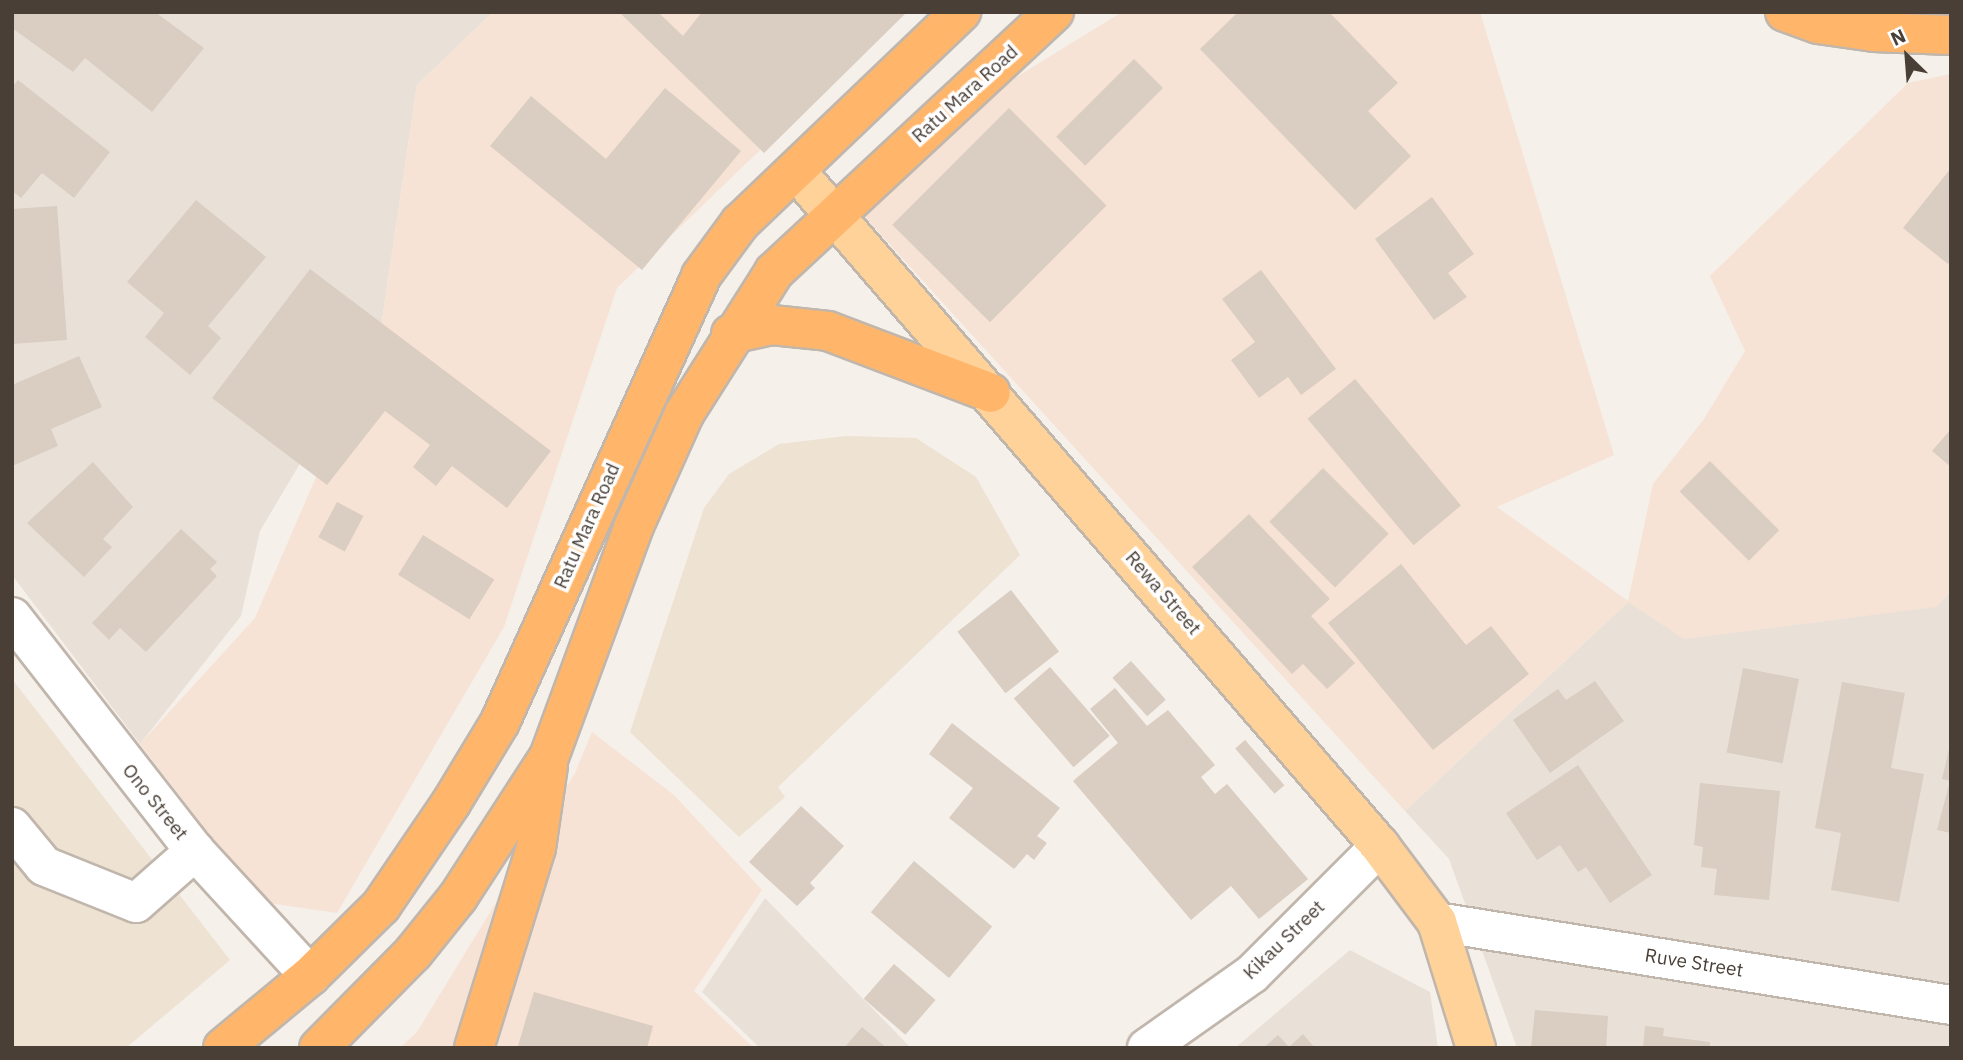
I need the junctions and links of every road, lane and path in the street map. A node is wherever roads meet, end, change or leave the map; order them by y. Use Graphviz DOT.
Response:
graph roads {
  1 [pos="961,12"];
  2 [pos="1054,12"];
  3 [pos="1785,12"];
  4 [pos="1951,35"];
  5 [pos="796,171"];
  6 [pos="835,211"];
  7 [pos="731,334"];
  8 [pos="991,393"];
  9 [pos="12,617"];
  10 [pos="549,757"];
  11 [pos="12,827"];
  12 [pos="1380,846"];
  13 [pos="195,851"];
  14 [pos="1437,922"];
  15 [pos="310,976"];
  16 [pos="1951,1005"];
  17 [pos="353,1016"];
  18 [pos="223,1048"];
  19 [pos="319,1048"];
  20 [pos="474,1048"];
  21 [pos="1147,1048"];
  22 [pos="1476,1048"];
  1 -- 5 [label="highway, Ratu Mara Road"];
  2 -- 6 [label="highway, Ratu Mara Road"];
  3 -- 4 [label="highway"];
  5 -- 6 [label="main road, Rewa Street"];
  5 -- 15 [label="highway, Ratu Mara Road"];
  6 -- 7 [label="highway, Ratu Mara Road"];
  6 -- 8 [label="main road, Rewa Street"];
  7 -- 8 [label="highway"];
  7 -- 10 [label="highway, Ratu Mara Road"];
  8 -- 12 [label="main road, Rewa Street"];
  9 -- 13 [label="street, Ono Street"];
  10 -- 17 [label="highway, Ratu Mara Road"];
  10 -- 20 [label="highway"];
  11 -- 13 [label="street"];
  12 -- 14 [label="main road, Rewa Street"];
  12 -- 21 [label="street, Kikau Street"];
  13 -- 15 [label="street, Ono Street"];
  14 -- 16 [label="street, Ruve Street"];
  14 -- 22 [label="main road, Rewa Street"];
  15 -- 17 [label="highway"];
  15 -- 18 [label="highway, Ratu Mara Road"];
  17 -- 19 [label="highway, Ratu Mara Road"];
}
